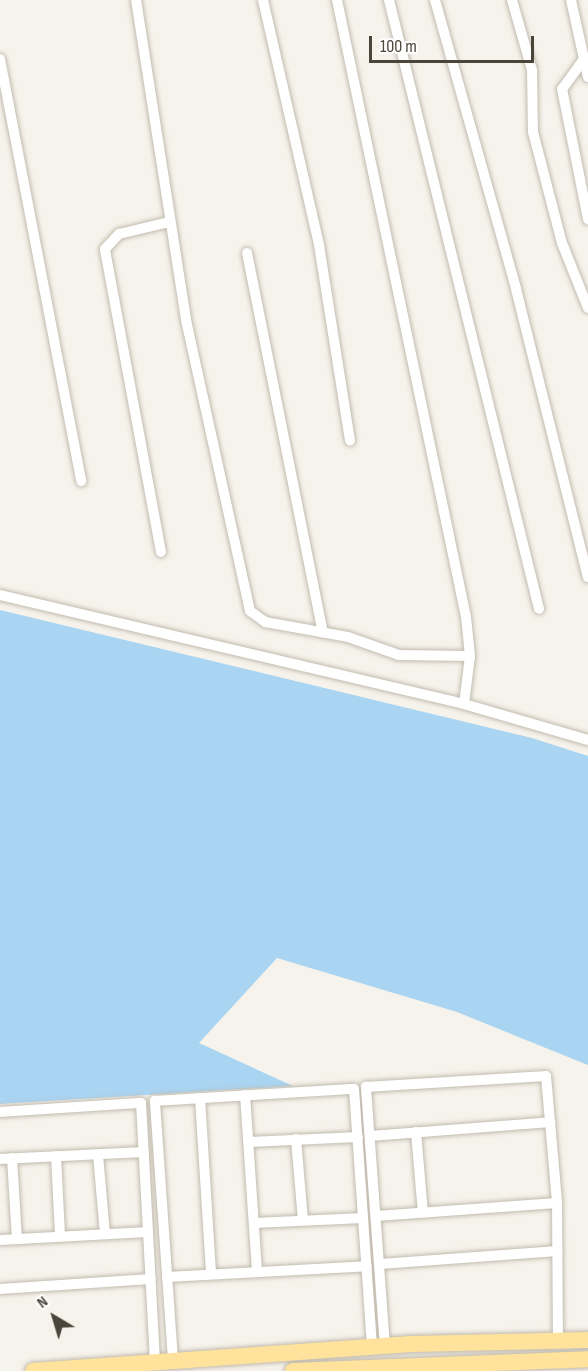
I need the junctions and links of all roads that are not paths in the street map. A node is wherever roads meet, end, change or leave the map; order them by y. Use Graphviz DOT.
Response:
graph roads {
  1 [pos="136,0"];
  2 [pos="263,0"];
  3 [pos="337,0"];
  4 [pos="389,0"];
  5 [pos="435,0"];
  6 [pos="512,0"];
  7 [pos="571,0"];
  8 [pos="0,59"];
  9 [pos="584,59"];
  10 [pos="588,77"];
  11 [pos="588,219"];
  12 [pos="169,222"];
  13 [pos="247,253"];
  14 [pos="588,308"];
  15 [pos="350,441"];
  16 [pos="81,482"];
  17 [pos="161,552"];
  18 [pos="588,577"];
  19 [pos="0,595"];
  20 [pos="538,609"];
  21 [pos="323,632"];
  22 [pos="470,656"];
  23 [pos="464,704"];
  24 [pos="588,740"];
  25 [pos="245,1095"];
  26 [pos="200,1098"];
  27 [pos="0,1112"];
  28 [pos="550,1122"];
  29 [pos="416,1132"];
  30 [pos="370,1136"];
  31 [pos="358,1137"];
  32 [pos="296,1139"];
  33 [pos="249,1142"];
  34 [pos="144,1152"];
  35 [pos="98,1155"];
  36 [pos="56,1156"];
  37 [pos="12,1158"];
  38 [pos="0,1159"];
  39 [pos="557,1203"];
  40 [pos="423,1213"];
  41 [pos="376,1216"];
  42 [pos="363,1218"];
  43 [pos="303,1220"];
  44 [pos="254,1224"];
  45 [pos="148,1232"];
  46 [pos="105,1234"];
  47 [pos="60,1236"];
  48 [pos="17,1239"];
  49 [pos="0,1240"];
  50 [pos="558,1251"];
  51 [pos="380,1264"];
  52 [pos="367,1266"];
  53 [pos="257,1271"];
  54 [pos="211,1274"];
  55 [pos="167,1277"];
  56 [pos="151,1279"];
  57 [pos="0,1289"];
  58 [pos="558,1340"];
  59 [pos="588,1340"];
  60 [pos="379,1347"];
  61 [pos="588,1359"];
  62 [pos="173,1360"];
  63 [pos="155,1362"];
  64 [pos="299,1365"];
  65 [pos="33,1371"];
  66 [pos="293,1371"];
  1 -- 12 [label="street"];
  2 -- 15 [label="street"];
  3 -- 22 [label="street"];
  4 -- 20 [label="street"];
  5 -- 18 [label="street"];
  6 -- 14 [label="street"];
  7 -- 9 [label="street"];
  8 -- 16 [label="street"];
  9 -- 10 [label="street"];
  9 -- 11 [label="street"];
  12 -- 17 [label="street"];
  12 -- 21 [label="street"];
  13 -- 21 [label="street"];
  19 -- 23 [label="street"];
  21 -- 22 [label="street"];
  22 -- 23 [label="street"];
  23 -- 24 [label="street"];
  25 -- 26 [label="street"];
  25 -- 31 [label="street"];
  25 -- 33 [label="street"];
  26 -- 54 [label="street"];
  26 -- 55 [label="street"];
  27 -- 34 [label="street"];
  28 -- 29 [label="street"];
  28 -- 30 [label="street"];
  28 -- 39 [label="street"];
  29 -- 30 [label="street"];
  29 -- 40 [label="street"];
  30 -- 41 [label="street"];
  31 -- 32 [label="street"];
  31 -- 42 [label="street"];
  32 -- 33 [label="street"];
  32 -- 43 [label="street"];
  33 -- 44 [label="street"];
  34 -- 35 [label="street"];
  34 -- 45 [label="street"];
  35 -- 36 [label="street"];
  35 -- 46 [label="street"];
  36 -- 37 [label="street"];
  36 -- 47 [label="street"];
  37 -- 38 [label="street"];
  37 -- 48 [label="street"];
  39 -- 40 [label="street"];
  39 -- 50 [label="street"];
  40 -- 41 [label="street"];
  41 -- 51 [label="street"];
  42 -- 43 [label="street"];
  42 -- 52 [label="street"];
  43 -- 44 [label="street"];
  44 -- 53 [label="street"];
  45 -- 46 [label="street"];
  45 -- 56 [label="street"];
  46 -- 47 [label="street"];
  47 -- 48 [label="street"];
  48 -- 49 [label="street"];
  50 -- 51 [label="street"];
  50 -- 58 [label="street"];
  51 -- 60 [label="street"];
  52 -- 53 [label="street"];
  52 -- 60 [label="street"];
  53 -- 54 [label="street"];
  54 -- 55 [label="street"];
  55 -- 62 [label="street"];
  56 -- 57 [label="street"];
  56 -- 63 [label="street"];
  58 -- 59 [label="main road"];
  58 -- 60 [label="main road"];
  60 -- 64 [label="main road"];
  61 -- 64 [label="main road"];
  62 -- 63 [label="main road"];
  62 -- 64 [label="main road"];
  63 -- 65 [label="main road"];
  64 -- 66 [label="main road"];
}
